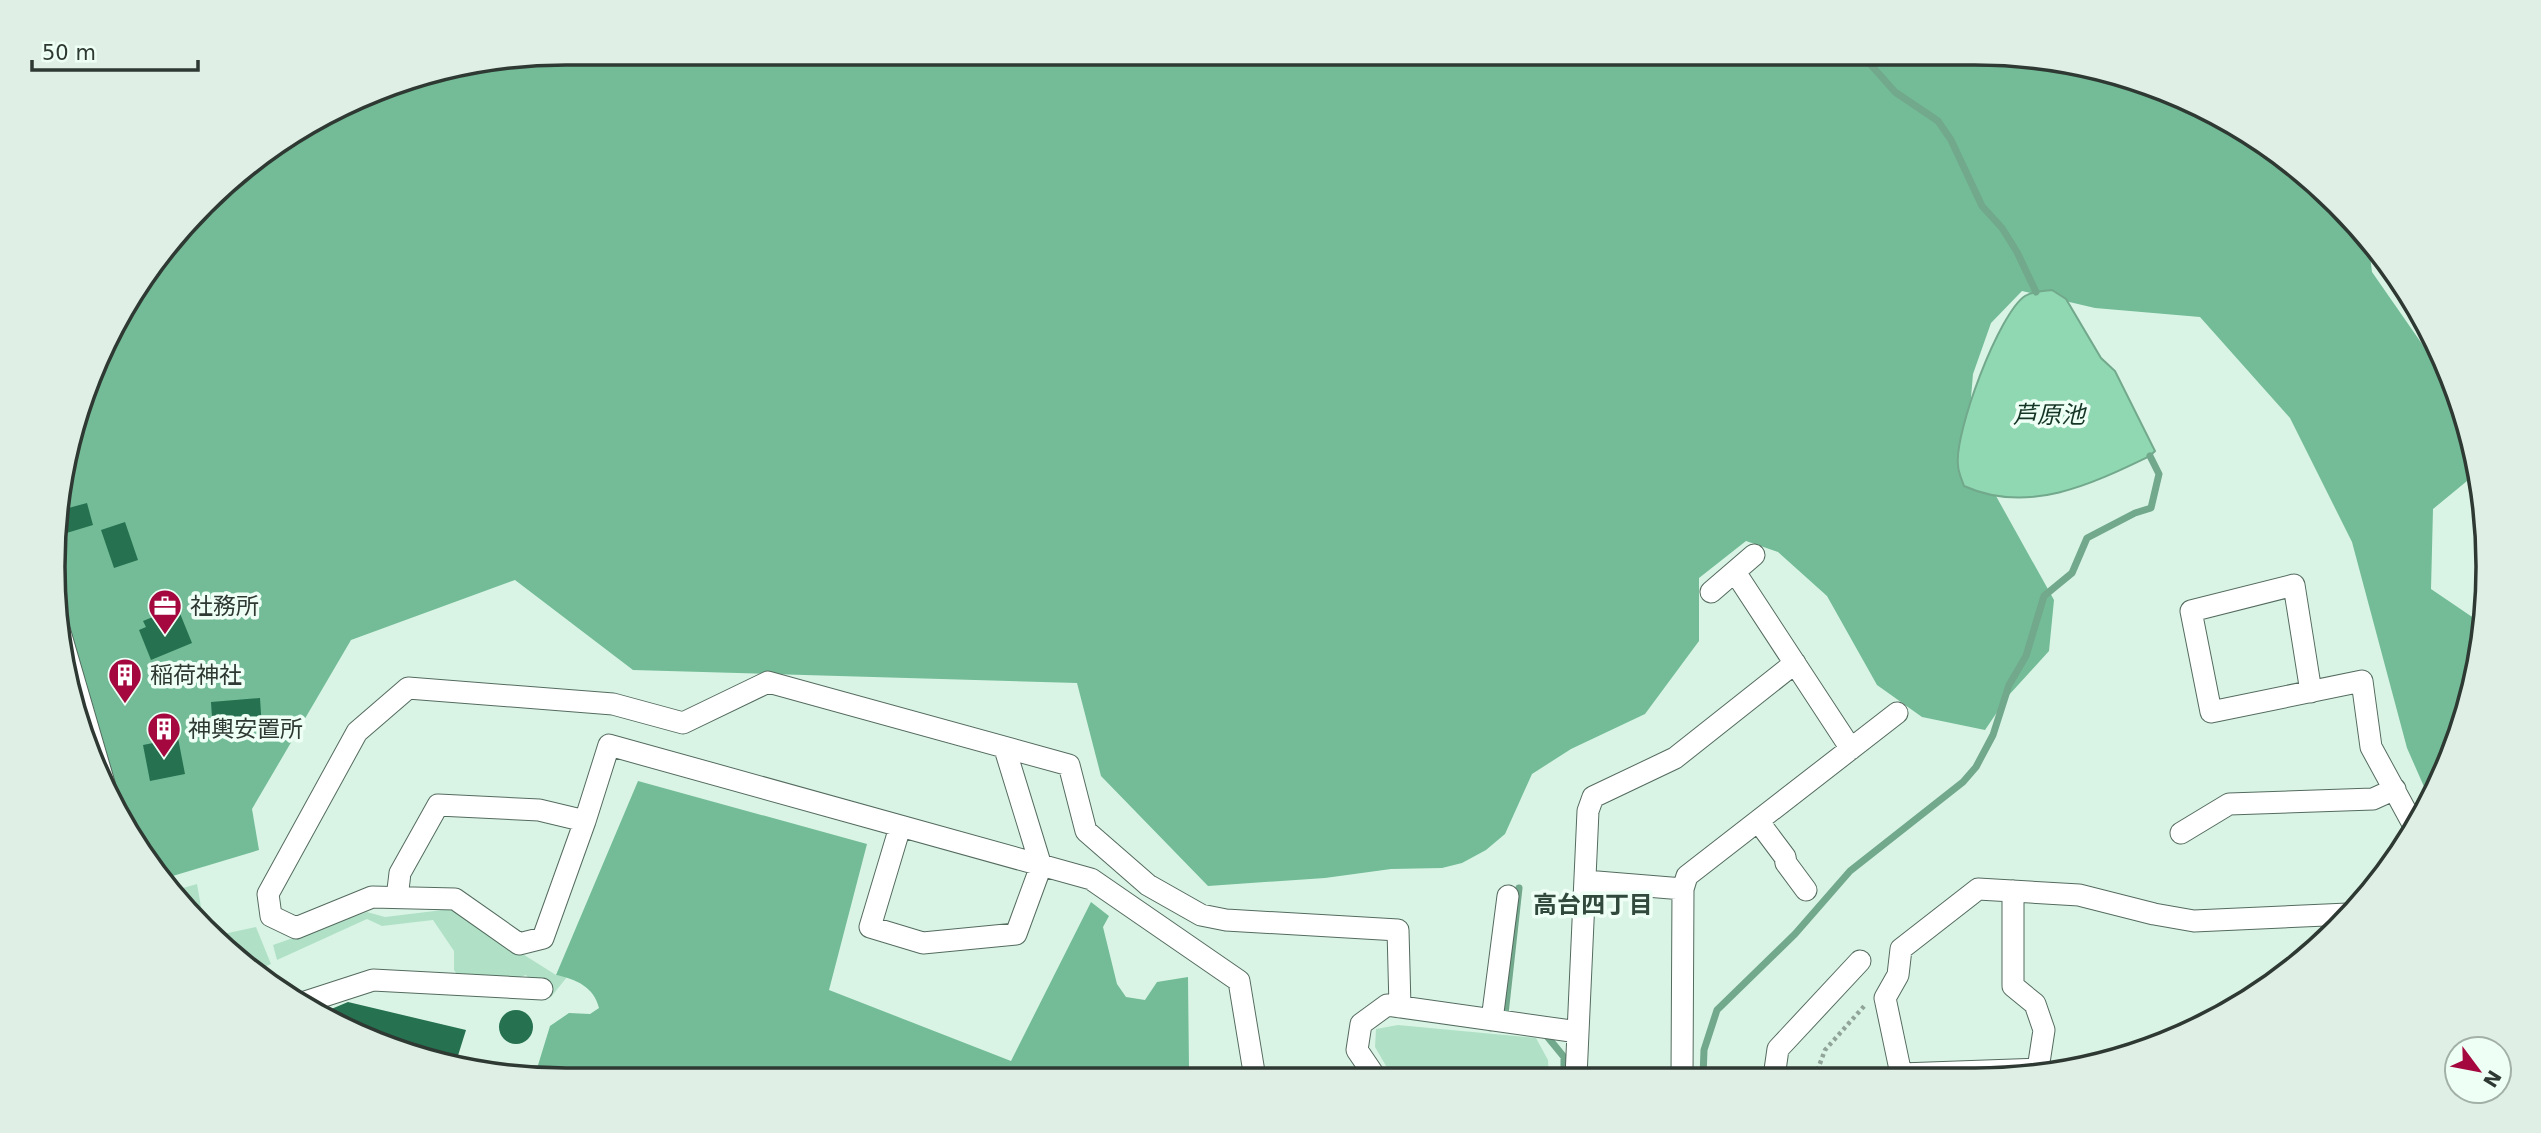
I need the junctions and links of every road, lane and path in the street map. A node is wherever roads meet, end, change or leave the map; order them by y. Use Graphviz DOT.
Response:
graph roads {
  1 [pos="1754,555"];
  2 [pos="1734,572"];
  3 [pos="1711,592"];
  4 [pos="1795,663"];
  5 [pos="2311,692"];
  6 [pos="1897,713"];
  7 [pos="1004,749"];
  8 [pos="1851,749"];
  9 [pos="2395,789"];
  10 [pos="2409,817"];
  11 [pos="585,821"];
  12 [pos="1758,821"];
  13 [pos="900,827"];
  14 [pos="2181,833"];
  15 [pos="1041,866"];
  16 [pos="1585,881"];
  17 [pos="1683,889"];
  18 [pos="1805,890"];
  19 [pos="2013,891"];
  20 [pos="1507,896"];
  21 [pos="397,898"];
  22 [pos="2335,915"];
  23 [pos="1860,961"];
  24 [pos="542,989"];
  25 [pos="1890,989"];
  26 [pos="313,999"];
  27 [pos="1400,1007"];
  28 [pos="1492,1020"];
  29 [pos="1578,1032"];
  30 [pos="2039,1064"];
  31 [pos="1253,1068"];
  32 [pos="1369,1068"];
  33 [pos="1576,1068"];
  34 [pos="1682,1068"];
  35 [pos="1775,1068"];
  36 [pos="1818,1068"];
  37 [pos="1899,1068"];
  1 -- 2 [label="street"];
  2 -- 3 [label="street"];
  2 -- 4 [label="street"];
  4 -- 8 [label="street"];
  4 -- 16 [label="street"];
  5 -- 5 [label="street"];
  5 -- 9 [label="street"];
  6 -- 8 [label="street"];
  7 -- 15 [label="street"];
  7 -- 21 [label="street"];
  7 -- 27 [label="street"];
  8 -- 12 [label="street"];
  9 -- 10 [label="street"];
  9 -- 14 [label="street"];
  11 -- 13 [label="street"];
  11 -- 21 [label="street"];
  11 -- 21 [label="street"];
  12 -- 17 [label="street"];
  12 -- 18 [label="street"];
  13 -- 15 [label="street"];
  13 -- 15 [label="street"];
  15 -- 31 [label="street"];
  16 -- 17 [label="street"];
  16 -- 29 [label="street"];
  17 -- 34 [label="street"];
  19 -- 22 [label="street"];
  19 -- 25 [label="street"];
  19 -- 30 [label="street"];
  20 -- 28 [label="street"];
  23 -- 35 [label="street"];
  24 -- 26 [label="street"];
  25 -- 36 [label="path"];
  25 -- 37 [label="street"];
  27 -- 28 [label="street"];
  27 -- 32 [label="street"];
  28 -- 29 [label="street"];
  29 -- 33 [label="street"];
}
